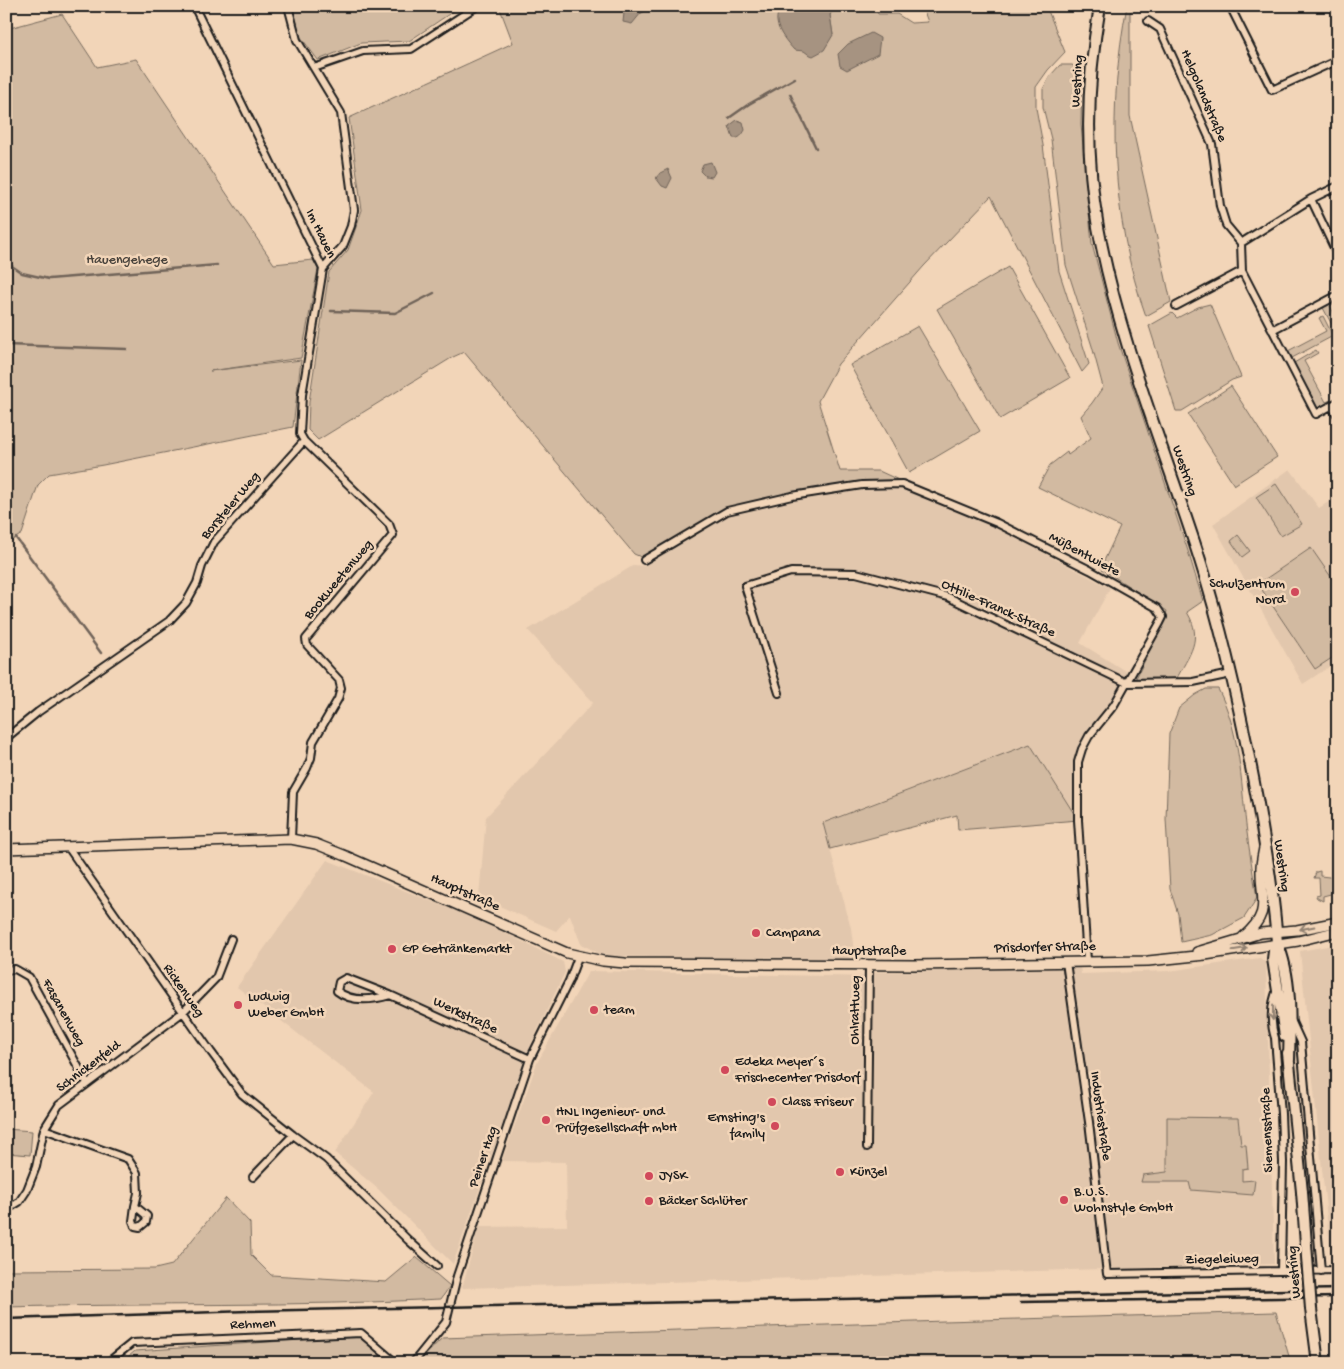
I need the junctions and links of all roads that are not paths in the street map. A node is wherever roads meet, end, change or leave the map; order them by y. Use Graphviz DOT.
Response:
graph roads {
  1 [pos="194,6"];
  2 [pos="288,6"];
  3 [pos="477,6"];
  4 [pos="1100,6"];
  5 [pos="1230,6"];
  6 [pos="1148,21"];
  7 [pos="1338,60"];
  8 [pos="314,68"];
  9 [pos="1338,186"];
  10 [pos="1311,200"];
  11 [pos="1241,243"];
  12 [pos="1338,256"];
  13 [pos="323,270"];
  14 [pos="1242,272"];
  15 [pos="1338,295"];
  16 [pos="1176,306"];
  17 [pos="1272,330"];
  18 [pos="1334,404"];
  19 [pos="1338,416"];
  20 [pos="304,441"];
  21 [pos="644,560"];
  22 [pos="1231,674"];
  23 [pos="1127,683"];
  24 [pos="779,693"];
  25 [pos="6,738"];
  26 [pos="290,838"];
  27 [pos="1264,845"];
  28 [pos="68,847"];
  29 [pos="6,849"];
  30 [pos="1338,922"];
  31 [pos="1276,931"];
  32 [pos="1338,931"];
  33 [pos="1242,938"];
  34 [pos="231,939"];
  35 [pos="1277,943"];
  36 [pos="578,957"];
  37 [pos="1174,958"];
  38 [pos="1087,961"];
  39 [pos="1066,962"];
  40 [pos="869,965"];
  41 [pos="915,965"];
  42 [pos="6,970"];
  43 [pos="1278,989"];
  44 [pos="390,995"];
  45 [pos="183,1012"];
  46 [pos="1291,1019"];
  47 [pos="530,1059"];
  48 [pos="1289,1060"];
  49 [pos="88,1082"];
  50 [pos="44,1128"];
  51 [pos="293,1135"];
  52 [pos="867,1146"];
  53 [pos="253,1177"];
  54 [pos="135,1206"];
  55 [pos="6,1210"];
  56 [pos="437,1266"];
  57 [pos="1338,1270"];
  58 [pos="1281,1271"];
  59 [pos="1321,1271"];
  60 [pos="1107,1274"];
  61 [pos="107,1363"];
  62 [pos="396,1363"];
  63 [pos="413,1363"];
  64 [pos="1318,1363"];
  1 -- 13 [label="street, Im Hauen"];
  2 -- 8 [label="street, Im Hauen"];
  3 -- 8 [label="street"];
  4 -- 22 [label="main road, Westring"];
  5 -- 7 [label="street"];
  6 -- 11 [label="street, Helgolandstraße"];
  8 -- 13 [label="street, Im Hauen"];
  9 -- 10 [label="street"];
  10 -- 11 [label="street"];
  10 -- 12 [label="street"];
  11 -- 14 [label="street"];
  13 -- 20 [label="street"];
  14 -- 16 [label="street"];
  14 -- 17 [label="street"];
  15 -- 17 [label="street"];
  17 -- 18 [label="street"];
  18 -- 19 [label="street"];
  20 -- 25 [label="street, Borsteler Weg"];
  20 -- 26 [label="street, Bookweetenweg"];
  21 -- 23 [label="street, Müßentwiete"];
  22 -- 23 [label="street, Ottilie-Franck-Straße"];
  22 -- 27 [label="main road, Westring"];
  23 -- 24 [label="street, Ottilie-Franck-Straße"];
  23 -- 38 [label="street, Müßentwiete"];
  26 -- 28 [label="main road, Hauptstraße"];
  26 -- 36 [label="main road, Hauptstraße"];
  27 -- 31 [label="main road, Westring"];
  27 -- 33 [label="main road"];
  28 -- 29 [label="main road, Hauptstraße"];
  28 -- 45 [label="street, Rickenweg"];
  30 -- 31 [label="main road, Prisdorfer Straße, one-way"];
  31 -- 33 [label="main road, Prisdorfer Straße"];
  31 -- 35 [label="main road, Westring"];
  32 -- 35 [label="main road, Prisdorfer Straße"];
  33 -- 37 [label="main road, Prisdorfer Straße"];
  34 -- 45 [label="street, Schnickenfeld"];
  37 -- 35 [label="main road, Prisdorfer Straße, one-way"];
  35 -- 43 [label="main road, Westring"];
  35 -- 46 [label="main road, Westring"];
  36 -- 40 [label="main road, Hauptstraße"];
  36 -- 47 [label="street, Peiner Hag"];
  37 -- 38 [label="main road, Prisdorfer Straße"];
  38 -- 39 [label="main road, Prisdorfer Straße"];
  39 -- 41 [label="main road, Prisdorfer Straße"];
  39 -- 60 [label="street, Industriestraße"];
  40 -- 41 [label="main road, Hauptstraße"];
  40 -- 52 [label="street, Ohlrattweg"];
  42 -- 49 [label="street, Fasanenweg"];
  43 -- 48 [label="main road, Westring"];
  43 -- 58 [label="street, Siemensstraße, one-way"];
  44 -- 44 [label="street, Werkstraße"];
  44 -- 47 [label="street, Werkstraße"];
  45 -- 49 [label="street, Schnickenfeld"];
  45 -- 51 [label="street, Rickenweg"];
  46 -- 48 [label="main road, Westring"];
  46 -- 59 [label="street"];
  47 -- 63 [label="street, Peiner Hag"];
  48 -- 64 [label="main road, Westring, bridge"];
  49 -- 50 [label="street, Schnickenfeld"];
  50 -- 54 [label="street"];
  50 -- 55 [label="street, Schnickenfeld"];
  51 -- 53 [label="street"];
  51 -- 56 [label="street, Rickenweg"];
  57 -- 59 [label="street, Ziegeleiweg"];
  58 -- 59 [label="street, Ziegeleiweg"];
  58 -- 60 [label="street, Ziegeleiweg"];
  61 -- 62 [label="street, Rehmen"];
}
